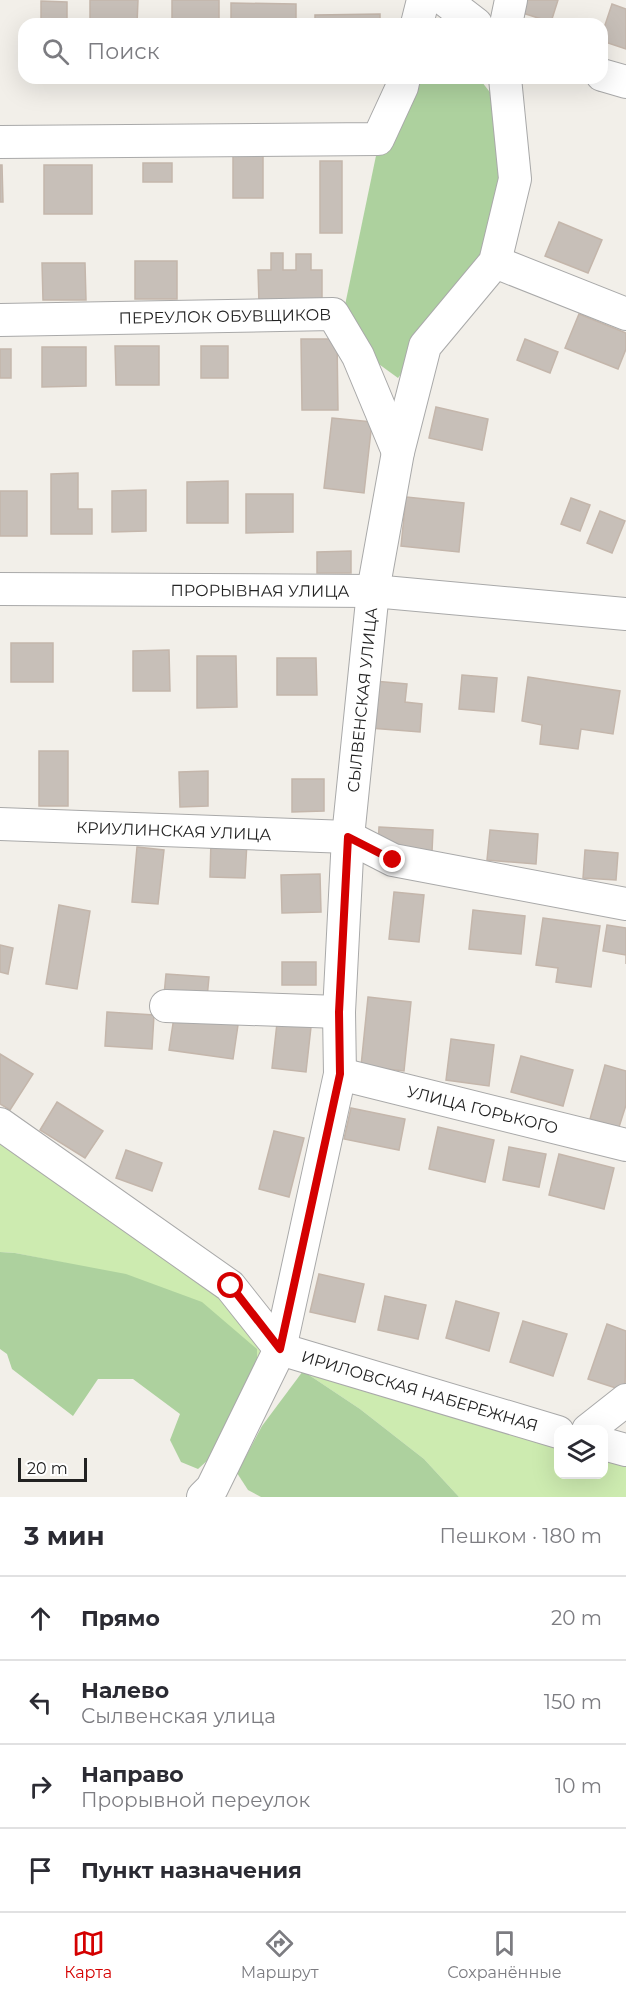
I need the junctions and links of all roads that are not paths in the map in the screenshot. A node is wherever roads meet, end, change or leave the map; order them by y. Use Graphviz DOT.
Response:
graph roads {
  1 [pos="423,0"];
  2 [pos="445,0"];
  3 [pos="511,0"];
  4 [pos="418,18"];
  5 [pos="468,18"];
  6 [pos="507,18"];
  7 [pos="608,77"];
  8 [pos="626,82"];
  9 [pos="403,84"];
  10 [pos="506,84"];
  11 [pos="0,142"];
  12 [pos="495,262"];
  13 [pos="626,314"];
  14 [pos="0,320"];
  15 [pos="398,452"];
  16 [pos="0,589"];
  17 [pos="373,591"];
  18 [pos="626,614"];
  19 [pos="0,824"];
  20 [pos="348,837"];
  21 [pos="626,904"];
  22 [pos="166,1006"];
  23 [pos="339,1012"];
  24 [pos="340,1074"];
  25 [pos="0,1124"];
  26 [pos="626,1144"];
  27 [pos="280,1349"];
  28 [pos="626,1400"];
  29 [pos="594,1425"];
  30 [pos="554,1431"];
  31 [pos="608,1445"];
  32 [pos="626,1450"];
  33 [pos="214,1494"];
  1 -- 4 [label="street"];
  2 -- 5 [label="street"];
  3 -- 6 [label="street"];
  7 -- 8 [label="street"];
  9 -- 11 [label="street"];
  10 -- 12 [label="street, СЫЛВЕНСКАЯ УЛИЦА"];
  12 -- 13 [label="street"];
  12 -- 15 [label="street, СЫЛВЕНСКАЯ УЛИЦА"];
  14 -- 15 [label="street, ПЕРЕУЛОК ОБУВЩИКОВ"];
  15 -- 17 [label="street, СЫЛВЕНСКАЯ УЛИЦА"];
  16 -- 17 [label="street, ПРОРЫВНАЯ УЛИЦА"];
  17 -- 18 [label="street, ПРОРЫВНАЯ УЛИЦА"];
  17 -- 20 [label="street, СЫЛВЕНСКАЯ УЛИЦА"];
  19 -- 20 [label="street, КРИУЛИНСКАЯ УЛИЦА"];
  20 -- 21 [label="street"];
  20 -- 23 [label="street, СЫЛВЕНСКАЯ УЛИЦА"];
  22 -- 23 [label="street"];
  23 -- 24 [label="street, СЫЛВЕНСКАЯ УЛИЦА"];
  24 -- 26 [label="street, УЛИЦА ГОРЬКОГО"];
  24 -- 27 [label="street, СЫЛВЕНСКАЯ УЛИЦА"];
  25 -- 27 [label="street"];
  27 -- 30 [label="street, ИРИЛОВСКАЯ НАБЕРЕЖНАЯ"];
  27 -- 33 [label="street, СЫЛВЕНСКАЯ УЛИЦА"];
  28 -- 29 [label="street"];
  31 -- 32 [label="street"];
}
